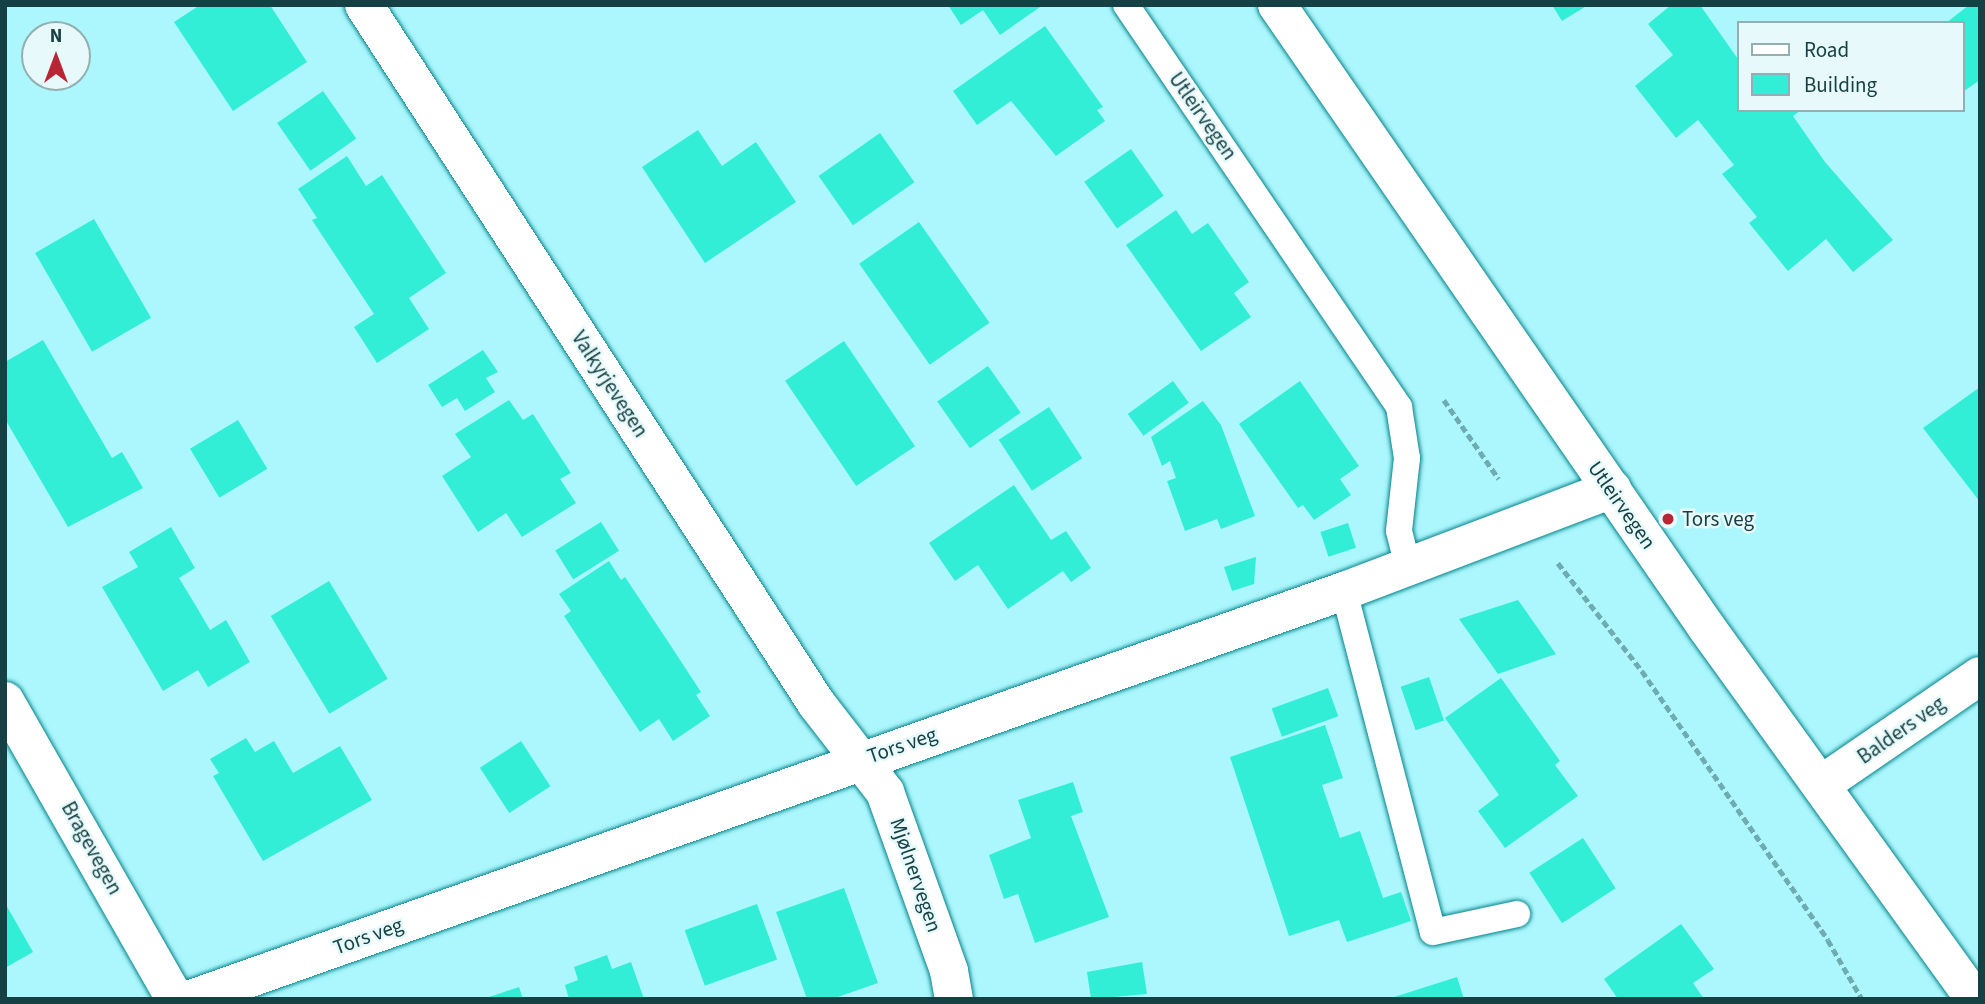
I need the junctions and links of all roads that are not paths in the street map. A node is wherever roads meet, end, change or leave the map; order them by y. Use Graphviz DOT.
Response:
graph roads {
  1 [pos="364,5"];
  2 [pos="1126,5"];
  3 [pos="1277,5"];
  4 [pos="1612,489"];
  5 [pos="1408,567"];
  6 [pos="1344,591"];
  7 [pos="1980,676"];
  8 [pos="5,701"];
  9 [pos="859,760"];
  10 [pos="1822,784"];
  11 [pos="1517,914"];
  12 [pos="1966,992"];
  13 [pos="175,999"];
  14 [pos="191,999"];
  15 [pos="954,999"];
  1 -- 9 [label="street, Valkyrjevegen"];
  2 -- 5 [label="lane, Utleirvegen"];
  3 -- 4 [label="street, Utleirvegen"];
  4 -- 5 [label="street, Tors veg"];
  4 -- 10 [label="street, Utleirvegen"];
  5 -- 6 [label="street, Tors veg"];
  6 -- 9 [label="street, Tors veg"];
  6 -- 11 [label="lane"];
  7 -- 10 [label="street, Balders veg"];
  8 -- 13 [label="street, Bragevegen"];
  9 -- 14 [label="street, Tors veg"];
  9 -- 15 [label="street, Mjølnervegen"];
  10 -- 12 [label="street, Utleirvegen"];
}
